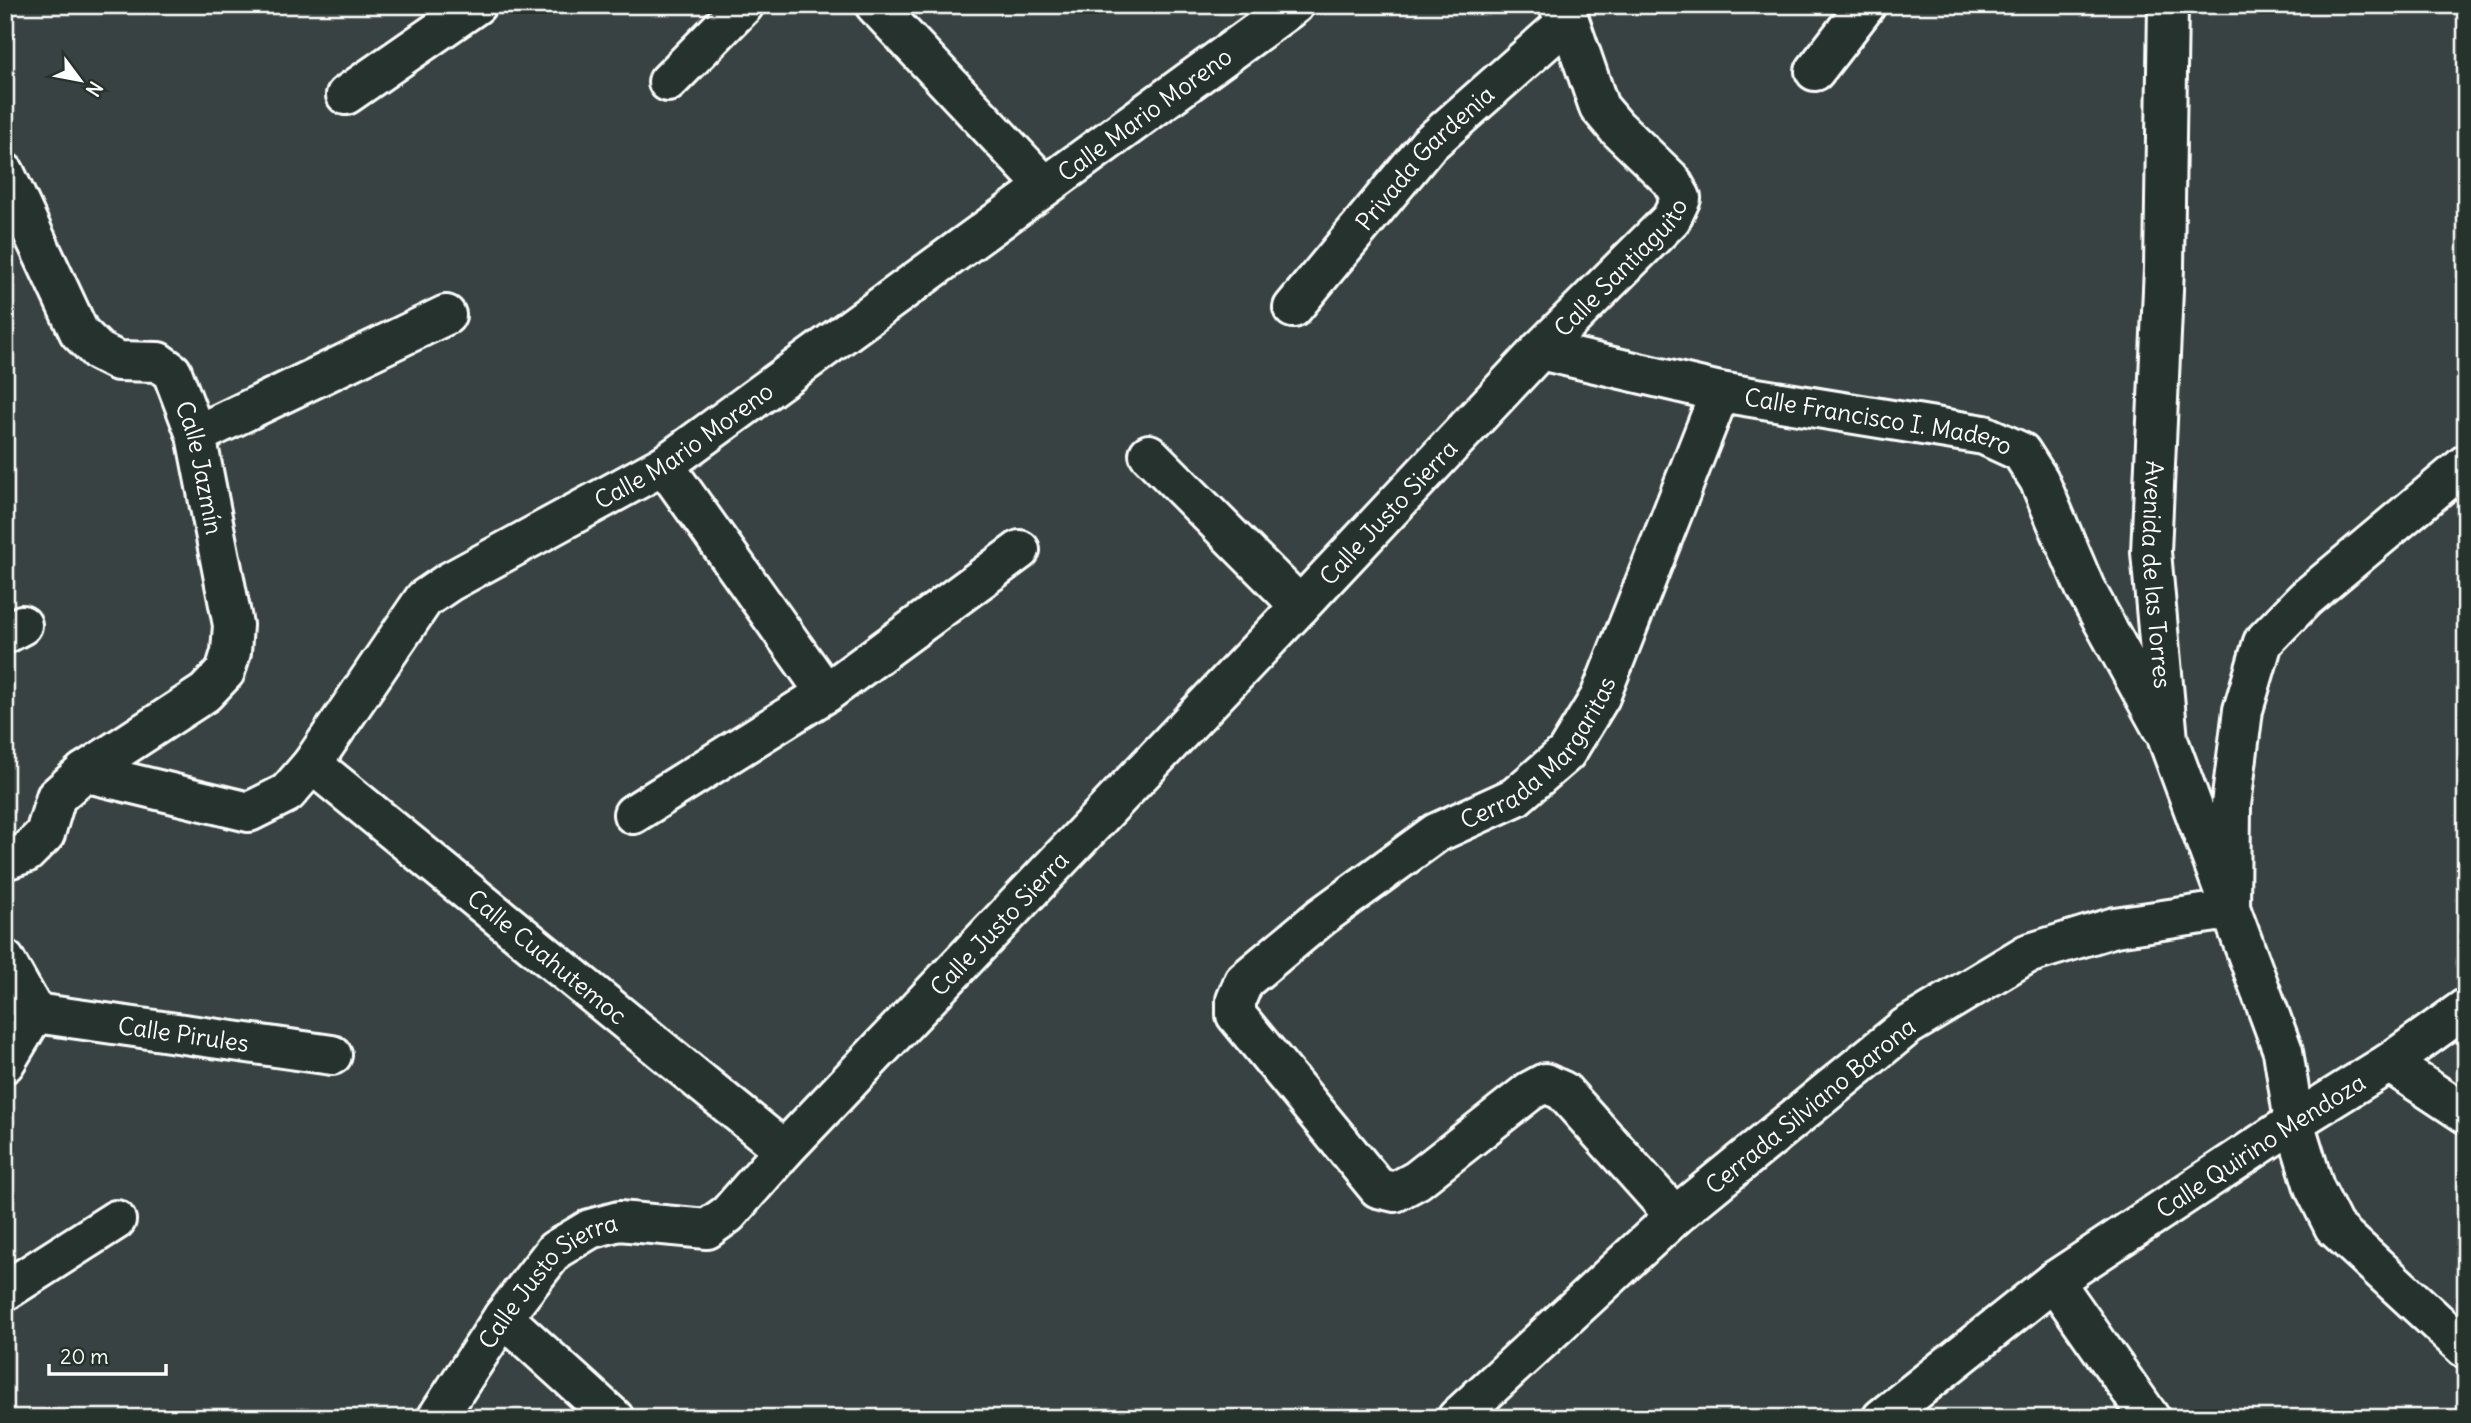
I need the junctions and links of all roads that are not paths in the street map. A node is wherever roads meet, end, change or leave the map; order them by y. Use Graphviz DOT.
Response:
graph roads {
  1 [pos="476,5"];
  2 [pos="744,5"];
  3 [pos="875,5"];
  4 [pos="1294,5"];
  5 [pos="1867,5"];
  6 [pos="2168,5"];
  7 [pos="1564,13"];
  8 [pos="1815,71"];
  9 [pos="668,82"];
  10 [pos="346,95"];
  11 [pos="5,173"];
  12 [pos="1045,186"];
  13 [pos="1293,309"];
  14 [pos="446,315"];
  15 [pos="1540,350"];
  16 [pos="1720,392"];
  17 [pos="196,435"];
  18 [pos="1149,454"];
  19 [pos="2466,464"];
  20 [pos="664,465"];
  21 [pos="1020,550"];
  22 [pos="1300,606"];
  23 [pos="826,693"];
  24 [pos="2168,740"];
  25 [pos="312,764"];
  26 [pos="84,772"];
  27 [pos="632,814"];
  28 [pos="5,860"];
  29 [pos="2230,910"];
  30 [pos="5,960"];
  31 [pos="2466,1008"];
  32 [pos="35,1013"];
  33 [pos="332,1055"];
  34 [pos="5,1063"];
  35 [pos="2389,1063"];
  36 [pos="2466,1114"];
  37 [pos="2294,1122"];
  38 [pos="784,1150"];
  39 [pos="1675,1216"];
  40 [pos="116,1220"];
  41 [pos="2054,1281"];
  42 [pos="5,1291"];
  43 [pos="503,1317"];
  44 [pos="2466,1349"];
  45 [pos="437,1418"];
  46 [pos="614,1418"];
  47 [pos="1457,1418"];
  48 [pos="1882,1418"];
  49 [pos="2150,1418"];
  1 -- 10 [label="street"];
  2 -- 9 [label="street"];
  3 -- 12 [label="street"];
  4 -- 12 [label="street, Calle Mario Moreno"];
  5 -- 8 [label="street"];
  6 -- 24 [label="street, Avenida de las Torres"];
  7 -- 13 [label="street, Privada Gardenia"];
  7 -- 15 [label="street, Calle Santiaguito"];
  11 -- 17 [label="street, Calle Jazmín"];
  12 -- 20 [label="street, Calle Mario Moreno"];
  14 -- 17 [label="street"];
  15 -- 16 [label="street, Calle Francisco I. Madero"];
  15 -- 22 [label="street, Calle Justo Sierra"];
  16 -- 24 [label="street, Calle Francisco I. Madero"];
  16 -- 39 [label="street, Cerrada Margaritas"];
  17 -- 26 [label="street, Calle Jazmín"];
  18 -- 22 [label="street"];
  19 -- 29 [label="street"];
  20 -- 23 [label="street"];
  20 -- 25 [label="street, Calle Mario Moreno"];
  21 -- 23 [label="street"];
  22 -- 38 [label="street, Calle Justo Sierra"];
  23 -- 27 [label="street"];
  24 -- 29 [label="street, Avenida de las Torres"];
  25 -- 26 [label="street, Calle Mario Moreno"];
  25 -- 38 [label="street, Calle Cuahutemoc"];
  26 -- 28 [label="street, Calle Jazmín"];
  29 -- 37 [label="street, Avenida de las Torres"];
  29 -- 39 [label="street, Cerrada Silviano Barona"];
  30 -- 32 [label="street"];
  31 -- 35 [label="street, Calle Quirino Mendoza"];
  32 -- 33 [label="street, Calle Pirules"];
  32 -- 34 [label="street"];
  35 -- 36 [label="street"];
  35 -- 37 [label="street, Calle Quirino Mendoza"];
  37 -- 41 [label="street, Calle Quirino Mendoza"];
  37 -- 44 [label="street, Avenida de las Torres"];
  38 -- 43 [label="street, Calle Justo Sierra"];
  39 -- 47 [label="street, Cerrada Silviano Barona"];
  40 -- 42 [label="street"];
  41 -- 48 [label="street, Calle Quirino Mendoza"];
  41 -- 49 [label="street"];
  43 -- 45 [label="street, Calle Justo Sierra"];
  43 -- 46 [label="street"];
}
